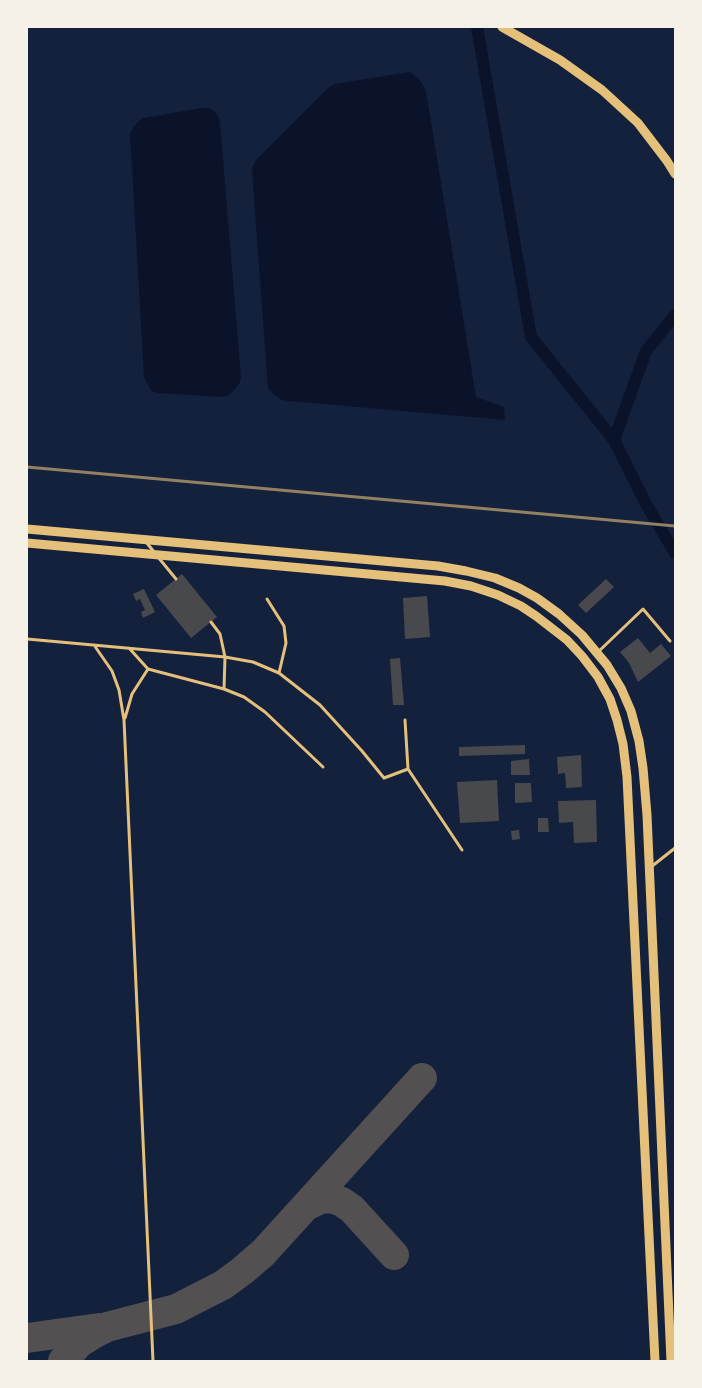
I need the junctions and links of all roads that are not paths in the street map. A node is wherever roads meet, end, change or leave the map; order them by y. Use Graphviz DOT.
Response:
graph roads {
  1 [pos="502,27"];
  2 [pos="675,174"];
  3 [pos="27,529"];
  4 [pos="144,539"];
  5 [pos="27,544"];
  6 [pos="158,556"];
  7 [pos="176,579"];
  8 [pos="267,599"];
  9 [pos="211,622"];
  10 [pos="27,638"];
  11 [pos="670,641"];
  12 [pos="94,644"];
  13 [pos="129,648"];
  14 [pos="598,652"];
  15 [pos="225,657"];
  16 [pos="148,669"];
  17 [pos="279,673"];
  18 [pos="224,689"];
  19 [pos="124,720"];
  20 [pos="405,720"];
  21 [pos="323,767"];
  22 [pos="408,769"];
  23 [pos="675,848"];
  24 [pos="462,850"];
  25 [pos="648,870"];
  26 [pos="153,1361"];
  27 [pos="655,1361"];
  28 [pos="671,1361"];
  1 -- 2 [label="main road"];
  3 -- 4 [label="main road"];
  4 -- 6 [label="lane"];
  4 -- 14 [label="main road"];
  5 -- 6 [label="main road"];
  6 -- 7 [label="lane"];
  6 -- 27 [label="main road"];
  8 -- 17 [label="lane"];
  9 -- 15 [label="lane"];
  10 -- 12 [label="lane"];
  11 -- 14 [label="lane"];
  12 -- 13 [label="lane"];
  12 -- 19 [label="lane"];
  13 -- 15 [label="lane"];
  13 -- 16 [label="lane"];
  14 -- 25 [label="main road"];
  15 -- 17 [label="lane"];
  15 -- 18 [label="lane"];
  16 -- 18 [label="lane"];
  16 -- 19 [label="lane"];
  17 -- 22 [label="lane"];
  18 -- 21 [label="lane"];
  19 -- 26 [label="lane"];
  20 -- 22 [label="lane"];
  22 -- 24 [label="lane"];
  23 -- 25 [label="lane"];
  25 -- 28 [label="main road"];
}
